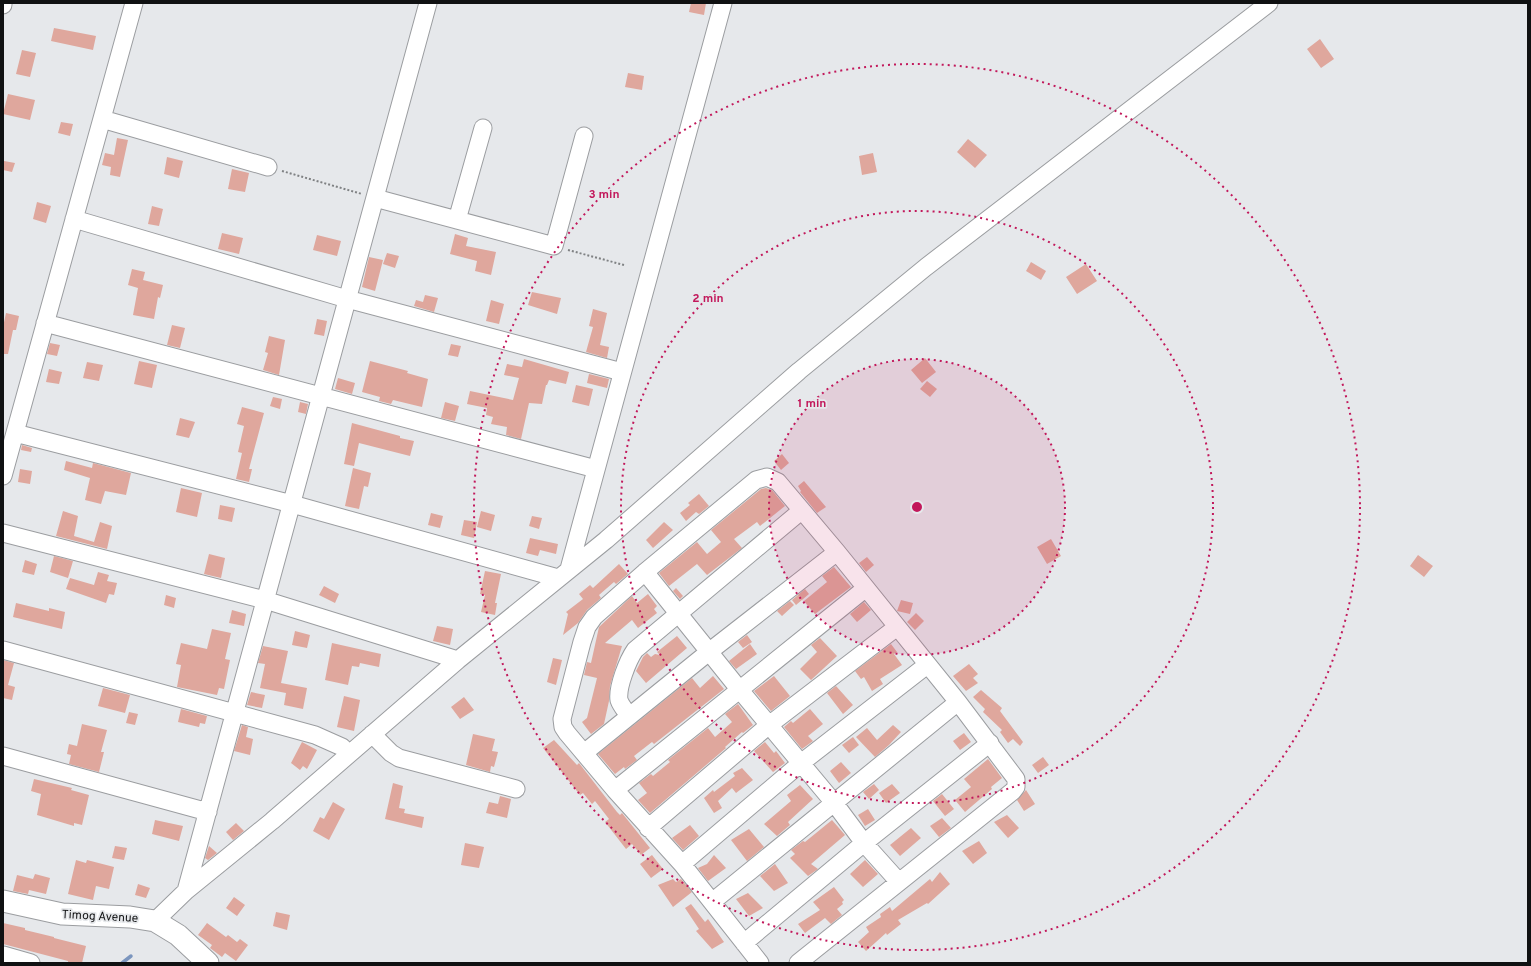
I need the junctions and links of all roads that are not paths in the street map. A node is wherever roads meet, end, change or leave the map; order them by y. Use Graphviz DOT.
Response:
graph roads {
  1 [pos="134,3"];
  2 [pos="428,3"];
  3 [pos="723,3"];
  4 [pos="1269,3"];
  5 [pos="102,118"];
  6 [pos="483,128"];
  7 [pos="584,136"];
  8 [pos="268,167"];
  9 [pos="375,198"];
  10 [pos="74,219"];
  11 [pos="457,220"];
  12 [pos="348,299"];
  13 [pos="45,323"];
  14 [pos="622,372"];
  15 [pos="321,398"];
  16 [pos="15,433"];
  17 [pos="596,469"];
  18 [pos="3,476"];
  19 [pos="292,504"];
  20 [pos="801,511"];
  21 [pos="3,533"];
  22 [pos="837,552"];
  23 [pos="645,572"];
  24 [pos="563,574"];
  25 [pos="866,588"];
  26 [pos="266,600"];
  27 [pos="678,612"];
  28 [pos="897,627"];
  29 [pos="3,650"];
  30 [pos="710,651"];
  31 [pos="458,660"];
  32 [pos="927,665"];
  33 [pos="739,689"];
  34 [pos="958,702"];
  35 [pos="235,713"];
  36 [pos="630,716"];
  37 [pos="769,725"];
  38 [pos="990,743"];
  39 [pos="382,744"];
  40 [pos="349,754"];
  41 [pos="584,754"];
  42 [pos="3,756"];
  43 [pos="801,763"];
  44 [pos="516,789"];
  45 [pos="615,790"];
  46 [pos="835,804"];
  47 [pos="208,812"];
  48 [pos="648,828"];
  49 [pos="864,843"];
  50 [pos="682,864"];
  51 [pos="898,882"];
  52 [pos="186,891"];
  53 [pos="3,901"];
  54 [pos="712,902"];
  55 [pos="155,921"];
  56 [pos="744,943"];
  57 [pos="3,955"];
  58 [pos="31,963"];
  59 [pos="208,963"];
  60 [pos="760,963"];
  61 [pos="798,963"];
  1 -- 5 [label="street"];
  2 -- 9 [label="street"];
  3 -- 14 [label="street"];
  4 -- 24 [label="street"];
  5 -- 8 [label="street"];
  5 -- 10 [label="street"];
  6 -- 11 [label="street"];
  7 -- 11 [label="street"];
  9 -- 11 [label="street"];
  9 -- 12 [label="street"];
  10 -- 12 [label="street"];
  10 -- 13 [label="street"];
  12 -- 14 [label="street"];
  12 -- 15 [label="street"];
  13 -- 15 [label="street"];
  13 -- 16 [label="street"];
  14 -- 17 [label="street"];
  15 -- 17 [label="street"];
  15 -- 19 [label="street"];
  16 -- 18 [label="street"];
  16 -- 19 [label="street"];
  17 -- 24 [label="street"];
  19 -- 24 [label="street"];
  19 -- 26 [label="street"];
  20 -- 22 [label="street"];
  20 -- 23 [label="street"];
  20 -- 27 [label="street"];
  21 -- 26 [label="street"];
  22 -- 25 [label="street"];
  22 -- 30 [label="street"];
  23 -- 27 [label="street"];
  23 -- 41 [label="street"];
  24 -- 31 [label="street"];
  25 -- 28 [label="street"];
  25 -- 33 [label="street"];
  26 -- 31 [label="street"];
  26 -- 35 [label="street"];
  27 -- 30 [label="street"];
  27 -- 36 [label="street"];
  28 -- 32 [label="street"];
  28 -- 37 [label="street"];
  29 -- 35 [label="street"];
  30 -- 33 [label="street"];
  30 -- 36 [label="street"];
  31 -- 39 [label="street"];
  32 -- 34 [label="street"];
  32 -- 43 [label="street"];
  33 -- 37 [label="street"];
  33 -- 45 [label="street"];
  34 -- 38 [label="street"];
  34 -- 46 [label="street"];
  35 -- 40 [label="street"];
  35 -- 47 [label="street"];
  36 -- 41 [label="street"];
  37 -- 43 [label="street"];
  37 -- 48 [label="street"];
  38 -- 49 [label="street"];
  38 -- 51 [label="street"];
  39 -- 40 [label="street"];
  39 -- 44 [label="street"];
  40 -- 52 [label="street"];
  41 -- 45 [label="street"];
  42 -- 47 [label="street"];
  43 -- 46 [label="street"];
  43 -- 50 [label="street"];
  45 -- 48 [label="street"];
  46 -- 49 [label="street"];
  46 -- 54 [label="street"];
  47 -- 52 [label="street"];
  48 -- 50 [label="street"];
  49 -- 51 [label="street"];
  49 -- 56 [label="street"];
  50 -- 54 [label="street"];
  51 -- 61 [label="street"];
  52 -- 55 [label="street"];
  53 -- 55 [label="main road, Timog Avenue"];
  54 -- 56 [label="street"];
  55 -- 59 [label="main road, Timog Avenue"];
  56 -- 60 [label="street"];
  57 -- 58 [label="street"];
}
